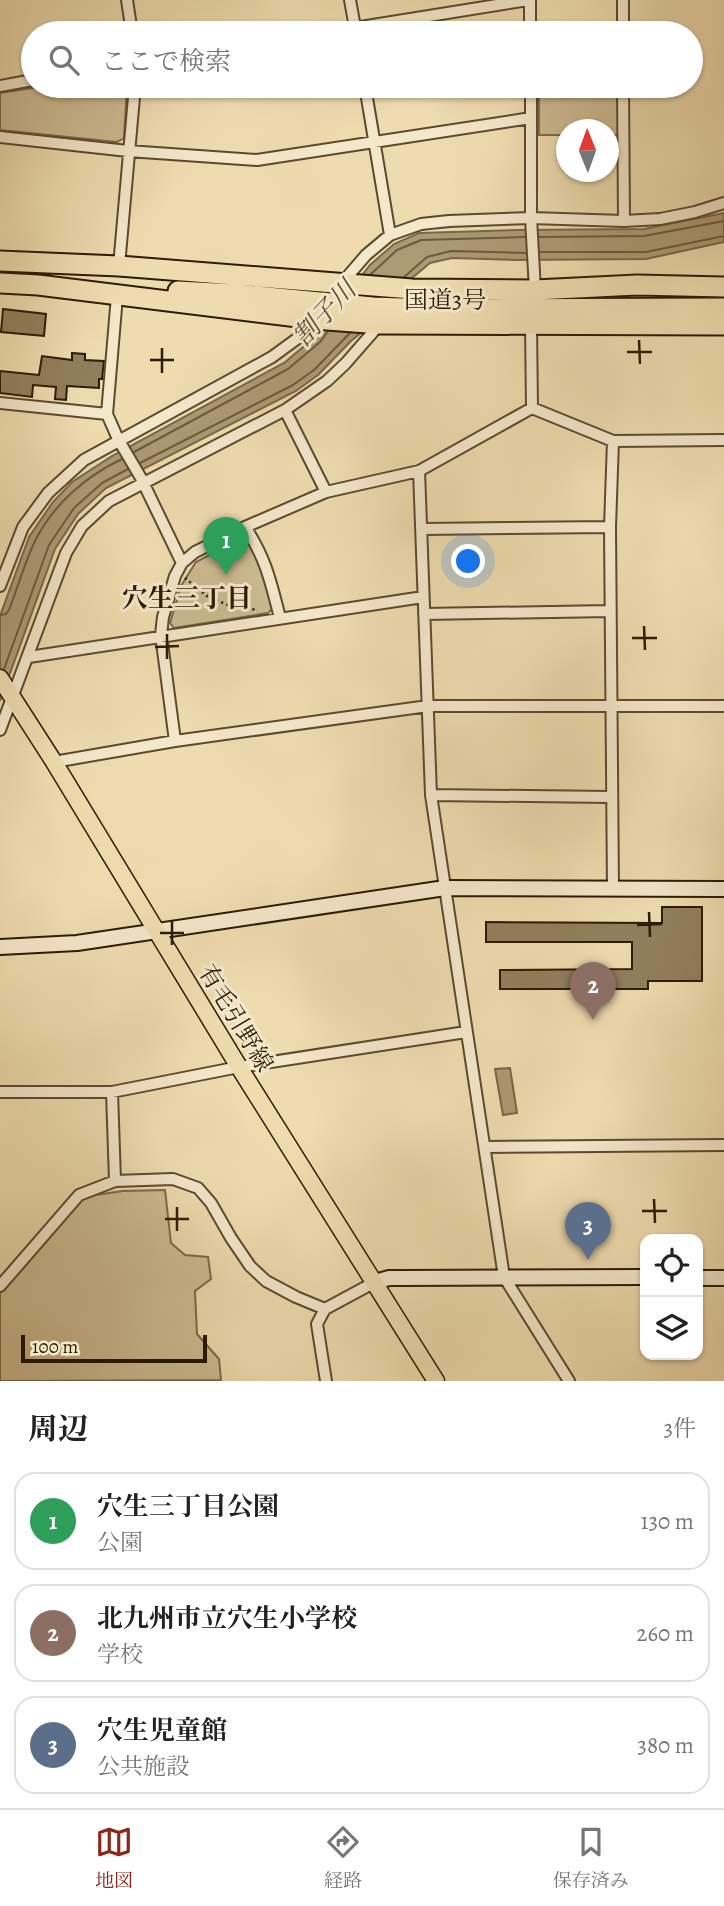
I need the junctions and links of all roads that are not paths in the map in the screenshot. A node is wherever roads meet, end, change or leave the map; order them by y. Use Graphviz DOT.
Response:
graph roads {
  1 [pos="127,0"];
  2 [pos="350,0"];
  3 [pos="529,0"];
  4 [pos="623,0"];
  5 [pos="130,21"];
  6 [pos="353,21"];
  7 [pos="411,21"];
  8 [pos="530,21"];
  9 [pos="623,21"];
  10 [pos="21,82"];
  11 [pos="0,86"];
  12 [pos="134,98"];
  13 [pos="367,98"];
  14 [pos="531,98"];
  15 [pos="623,98"];
  16 [pos="531,118"];
  17 [pos="0,137"];
  18 [pos="375,143"];
  19 [pos="128,151"];
  20 [pos="724,203"];
  21 [pos="531,221"];
  22 [pos="624,221"];
  23 [pos="390,235"];
  24 [pos="0,261"];
  25 [pos="119,266"];
  26 [pos="0,283"];
  27 [pos="348,283"];
  28 [pos="724,287"];
  29 [pos="535,290"];
  30 [pos="117,296"];
  31 [pos="419,302"];
  32 [pos="724,308"];
  33 [pos="322,314"];
  34 [pos="376,324"];
  35 [pos="531,324"];
  36 [pos="724,325"];
  37 [pos="0,403"];
  38 [pos="532,408"];
  39 [pos="285,410"];
  40 [pos="107,414"];
  41 [pos="724,440"];
  42 [pos="613,441"];
  43 [pos="121,443"];
  44 [pos="419,471"];
  45 [pos="143,481"];
  46 [pos="326,492"];
  47 [pos="245,527"];
  48 [pos="610,527"];
  49 [pos="421,529"];
  50 [pos="182,563"];
  51 [pos="0,586"];
  52 [pos="423,597"];
  53 [pos="610,611"];
  54 [pos="424,614"];
  55 [pos="280,618"];
  56 [pos="161,635"];
  57 [pos="29,657"];
  58 [pos="0,678"];
  59 [pos="11,695"];
  60 [pos="428,706"];
  61 [pos="610,706"];
  62 [pos="724,706"];
  63 [pos="0,730"];
  64 [pos="175,741"];
  65 [pos="54,762"];
  66 [pos="431,795"];
  67 [pos="611,797"];
  68 [pos="445,888"];
  69 [pos="724,888"];
  70 [pos="612,889"];
  71 [pos="157,932"];
  72 [pos="0,947"];
  73 [pos="466,1032"];
  74 [pos="239,1067"];
  75 [pos="0,1092"];
  76 [pos="112,1092"];
  77 [pos="724,1145"];
  78 [pos="486,1147"];
  79 [pos="115,1181"];
  80 [pos="505,1277"];
  81 [pos="640,1278"];
  82 [pos="703,1278"];
  83 [pos="724,1278"];
  84 [pos="375,1282"];
  85 [pos="0,1286"];
  86 [pos="325,1309"];
  87 [pos="326,1381"];
  88 [pos="436,1381"];
  89 [pos="569,1381"];
  1 -- 5 [label="street"];
  2 -- 6 [label="street"];
  3 -- 7 [label="street"];
  3 -- 8 [label="street"];
  4 -- 9 [label="street"];
  10 -- 11 [label="street"];
  12 -- 19 [label="street"];
  13 -- 18 [label="street"];
  14 -- 16 [label="street"];
  15 -- 22 [label="street"];
  16 -- 18 [label="street"];
  16 -- 21 [label="street"];
  17 -- 19 [label="street"];
  18 -- 19 [label="street"];
  18 -- 23 [label="street"];
  19 -- 25 [label="street"];
  20 -- 22 [label="street"];
  21 -- 22 [label="street"];
  21 -- 23 [label="street"];
  21 -- 29 [label="street"];
  23 -- 27 [label="street"];
  24 -- 25 [label="highway, 国道3号"];
  25 -- 27 [label="highway, 国道3号"];
  26 -- 30 [label="highway, 国道3号"];
  27 -- 31 [label="highway, 国道3号"];
  28 -- 29 [label="highway, 国道3号"];
  29 -- 31 [label="highway, 国道3号"];
  30 -- 33 [label="highway, 国道3号"];
  30 -- 40 [label="street"];
  31 -- 32 [label="highway"];
  31 -- 33 [label="highway"];
  33 -- 34 [label="highway, 国道3号"];
  33 -- 43 [label="street"];
  34 -- 35 [label="highway, 国道3号"];
  34 -- 39 [label="street"];
  35 -- 36 [label="highway, 国道3号"];
  35 -- 38 [label="street"];
  37 -- 40 [label="street"];
  38 -- 42 [label="street"];
  38 -- 44 [label="street"];
  39 -- 45 [label="street"];
  39 -- 46 [label="street"];
  40 -- 43 [label="street"];
  41 -- 42 [label="street"];
  42 -- 48 [label="street"];
  43 -- 45 [label="street"];
  43 -- 51 [label="street"];
  44 -- 46 [label="street"];
  44 -- 49 [label="street"];
  45 -- 50 [label="street"];
  45 -- 57 [label="street"];
  46 -- 47 [label="street"];
  47 -- 50 [label="street"];
  47 -- 55 [label="street"];
  48 -- 49 [label="street"];
  48 -- 53 [label="street"];
  49 -- 52 [label="street"];
  50 -- 56 [label="street"];
  52 -- 54 [label="street"];
  52 -- 55 [label="street"];
  53 -- 54 [label="street"];
  53 -- 61 [label="street"];
  54 -- 60 [label="street"];
  55 -- 56 [label="street"];
  56 -- 57 [label="street"];
  56 -- 64 [label="street"];
  57 -- 59 [label="street"];
  58 -- 59 [label="main road, 有毛引野線"];
  59 -- 63 [label="street"];
  59 -- 65 [label="main road, 有毛引野線"];
  60 -- 61 [label="street"];
  60 -- 64 [label="street"];
  60 -- 66 [label="street"];
  61 -- 62 [label="street"];
  61 -- 67 [label="street"];
  64 -- 65 [label="street"];
  65 -- 71 [label="main road, 有毛引野線"];
  66 -- 67 [label="street"];
  66 -- 68 [label="street"];
  67 -- 70 [label="street"];
  68 -- 70 [label="street"];
  68 -- 71 [label="street"];
  68 -- 73 [label="street"];
  69 -- 70 [label="street"];
  71 -- 72 [label="street"];
  71 -- 74 [label="main road, 有毛引野線"];
  73 -- 74 [label="street"];
  73 -- 78 [label="street"];
  74 -- 76 [label="street"];
  74 -- 84 [label="main road, 有毛引野線"];
  75 -- 76 [label="street"];
  76 -- 79 [label="street"];
  77 -- 78 [label="street"];
  78 -- 80 [label="street"];
  79 -- 85 [label="street"];
  79 -- 86 [label="street"];
  80 -- 81 [label="street"];
  80 -- 84 [label="street"];
  80 -- 89 [label="street"];
  82 -- 83 [label="street"];
  84 -- 86 [label="street"];
  84 -- 88 [label="main road, 有毛引野線"];
  86 -- 87 [label="street"];
}
